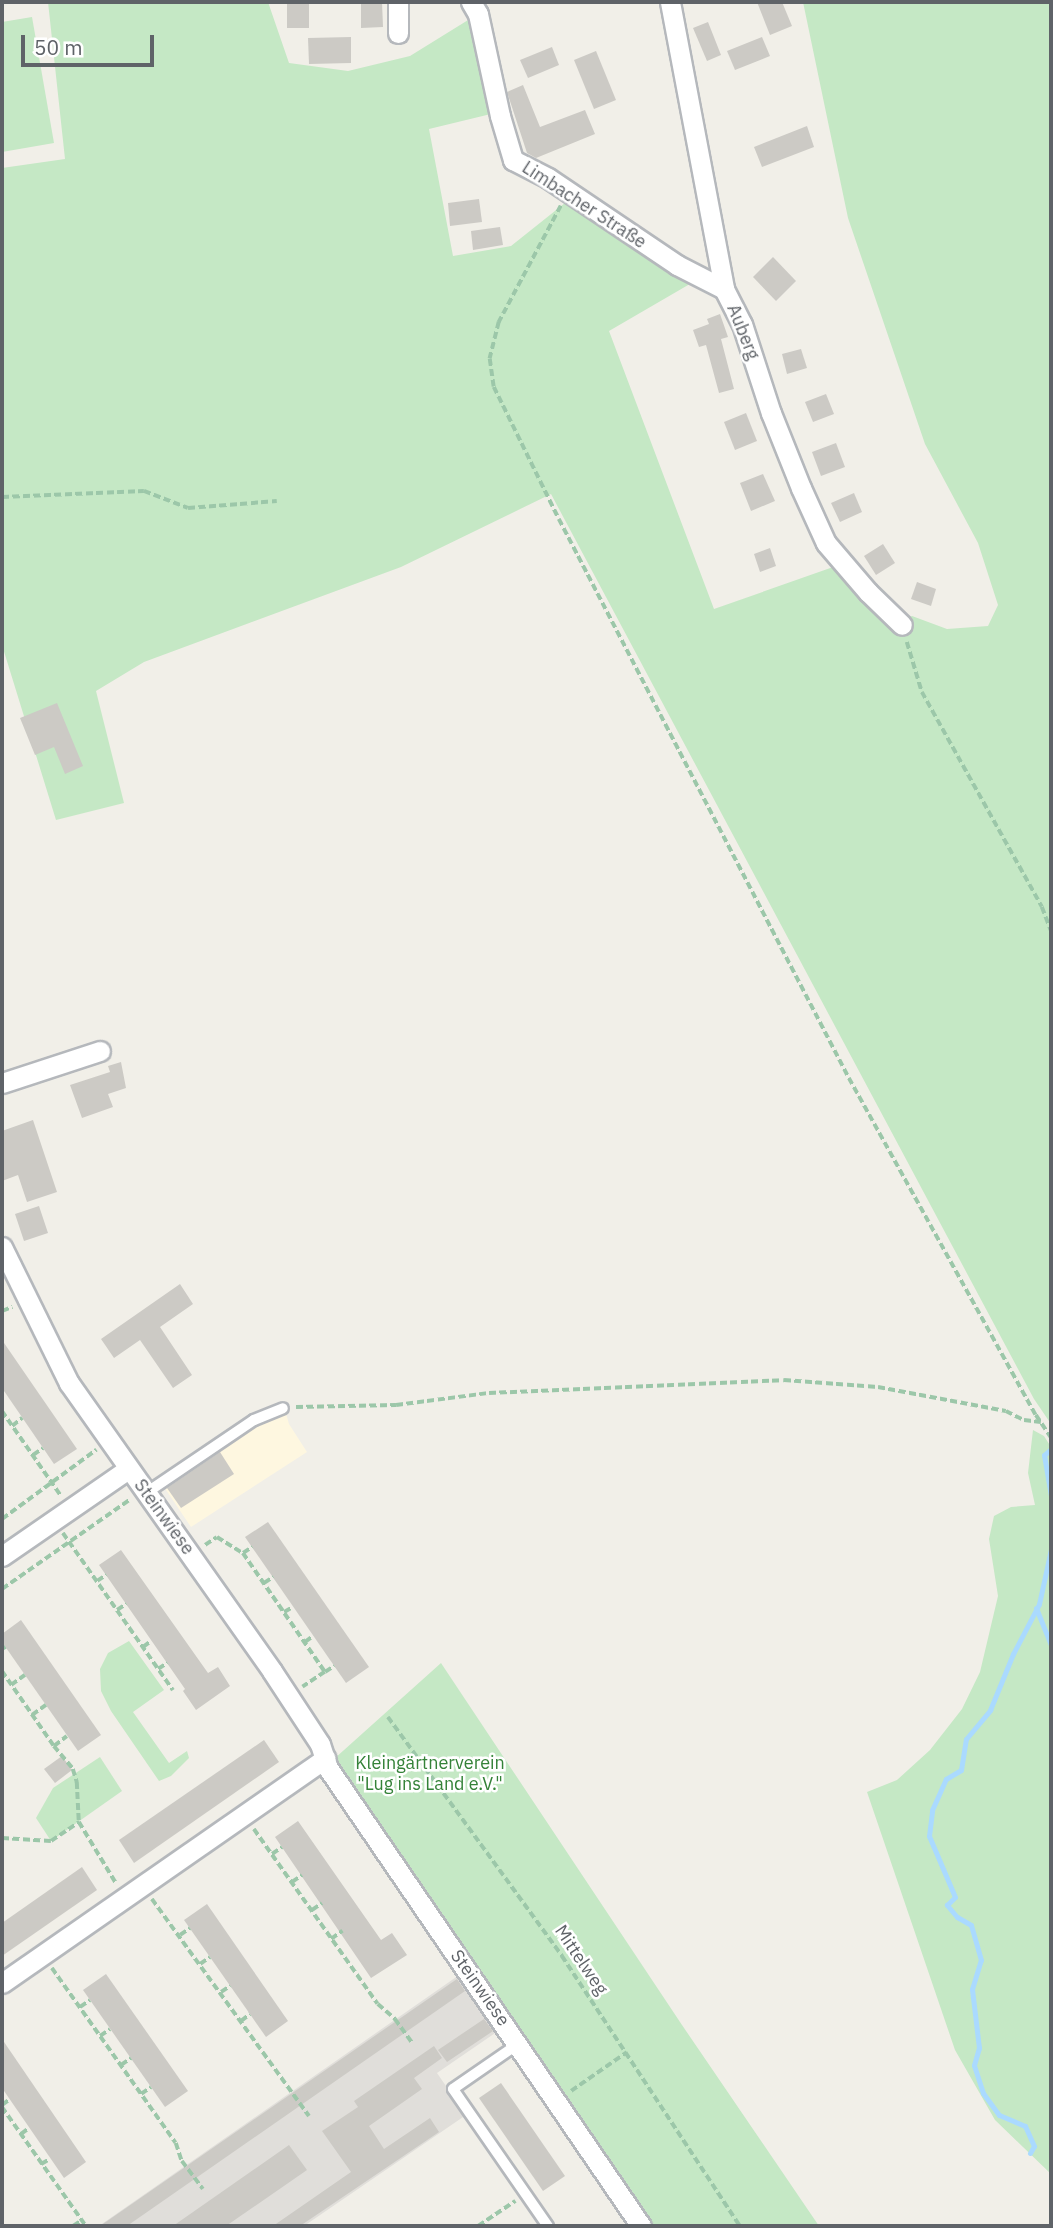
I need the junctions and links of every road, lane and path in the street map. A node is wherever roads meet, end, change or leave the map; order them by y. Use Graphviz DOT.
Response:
graph roads {
  1 [pos="398,2"];
  2 [pos="471,2"];
  3 [pos="670,2"];
  4 [pos="398,33"];
  5 [pos="569,191"];
  6 [pos="724,289"];
  7 [pos="2,497"];
  8 [pos="277,501"];
  9 [pos="902,625"];
  10 [pos="1051,931"];
  11 [pos="100,1051"];
  12 [pos="2,1083"];
  13 [pos="2,1247"];
  14 [pos="282,1408"];
  15 [pos="2,1410"];
  16 [pos="22,1418"];
  17 [pos="1041,1422"];
  18 [pos="12,1426"];
  19 [pos="1051,1437"];
  20 [pos="108,1441"];
  21 [pos="43,1448"];
  22 [pos="33,1455"];
  23 [pos="128,1469"];
  24 [pos="51,1482"];
  25 [pos="141,1494"];
  26 [pos="62,1515"];
  27 [pos="2,1519"];
  28 [pos="69,1542"];
  29 [pos="252,1547"];
  30 [pos="191,1553"];
  31 [pos="243,1553"];
  32 [pos="2,1556"];
  33 [pos="106,1575"];
  34 [pos="273,1577"];
  35 [pos="97,1581"];
  36 [pos="264,1583"];
  37 [pos="2,1589"];
  38 [pos="126,1604"];
  39 [pos="293,1606"];
  40 [pos="117,1610"];
  41 [pos="284,1612"];
  42 [pos="313,1636"];
  43 [pos="151,1641"];
  44 [pos="304,1642"];
  45 [pos="143,1647"];
  46 [pos="167,1663"];
  47 [pos="334,1665"];
  48 [pos="158,1669"];
  49 [pos="2,1671"];
  50 [pos="325,1672"];
  51 [pos="25,1675"];
  52 [pos="11,1685"];
  53 [pos="173,1690"];
  54 [pos="289,1696"];
  55 [pos="46,1705"];
  56 [pos="32,1715"];
  57 [pos="388,1717"];
  58 [pos="67,1736"];
  59 [pos="54,1746"];
  60 [pos="326,1758"];
  61 [pos="244,1815"];
  62 [pos="79,1822"];
  63 [pos="2,1838"];
  64 [pos="282,1847"];
  65 [pos="272,1854"];
  66 [pos="109,1872"];
  67 [pos="302,1875"];
  68 [pos="292,1882"];
  69 [pos="142,1886"];
  70 [pos="322,1903"];
  71 [pos="312,1910"];
  72 [pos="190,1928"];
  73 [pos="342,1931"];
  74 [pos="180,1935"];
  75 [pos="331,1939"];
  76 [pos="43,1955"];
  77 [pos="210,1957"];
  78 [pos="200,1964"];
  79 [pos="2,1983"];
  80 [pos="230,1986"];
  81 [pos="221,1992"];
  82 [pos="90,2000"];
  83 [pos="80,2007"];
  84 [pos="250,2014"];
  85 [pos="242,2021"];
  86 [pos="110,2029"];
  87 [pos="100,2036"];
  88 [pos="518,2043"];
  89 [pos="413,2044"];
  90 [pos="627,2052"];
  91 [pos="131,2058"];
  92 [pos="121,2065"];
  93 [pos="151,2087"];
  94 [pos="141,2094"];
  95 [pos="10,2099"];
  96 [pos="558,2101"];
  97 [pos="2,2106"];
  98 [pos="309,2116"];
  99 [pos="30,2128"];
  100 [pos="21,2134"];
  101 [pos="50,2159"];
  102 [pos="41,2164"];
  103 [pos="202,2189"];
  104 [pos="526,2194"];
  105 [pos="82,2220"];
  106 [pos="634,2223"];
  107 [pos="73,2226"];
  108 [pos="86,2226"];
  109 [pos="478,2226"];
  110 [pos="548,2226"];
  111 [pos="740,2226"];
  1 -- 4 [label="street"];
  2 -- 5 [label="street, Limbacher Straße"];
  3 -- 6 [label="street, Auberg"];
  5 -- 6 [label="street, Limbacher Straße"];
  5 -- 17 [label="path"];
  6 -- 9 [label="street, Auberg"];
  7 -- 8 [label="path"];
  9 -- 10 [label="path"];
  11 -- 12 [label="street"];
  13 -- 20 [label="street, Steinwiese"];
  14 -- 17 [label="path"];
  14 -- 25 [label="lane"];
  15 -- 18 [label="path"];
  16 -- 18 [label="path"];
  17 -- 19 [label="path"];
  18 -- 22 [label="path"];
  20 -- 23 [label="street, Steinwiese"];
  20 -- 24 [label="path"];
  21 -- 22 [label="path"];
  22 -- 24 [label="path"];
  23 -- 25 [label="street, Steinwiese"];
  23 -- 26 [label="street"];
  24 -- 26 [label="path"];
  24 -- 27 [label="path"];
  25 -- 28 [label="path"];
  25 -- 30 [label="street, Steinwiese"];
  26 -- 28 [label="path"];
  26 -- 32 [label="street"];
  28 -- 35 [label="path"];
  28 -- 37 [label="path"];
  29 -- 31 [label="path"];
  30 -- 31 [label="path"];
  30 -- 54 [label="street, Steinwiese"];
  31 -- 36 [label="path"];
  33 -- 35 [label="path"];
  34 -- 36 [label="path"];
  35 -- 40 [label="path"];
  36 -- 41 [label="path"];
  38 -- 40 [label="path"];
  39 -- 41 [label="path"];
  40 -- 45 [label="path"];
  41 -- 44 [label="path"];
  42 -- 44 [label="path"];
  43 -- 45 [label="path"];
  44 -- 50 [label="path"];
  45 -- 48 [label="path"];
  46 -- 48 [label="path"];
  47 -- 50 [label="path"];
  48 -- 53 [label="path"];
  49 -- 52 [label="path"];
  50 -- 54 [label="path"];
  51 -- 52 [label="path"];
  52 -- 56 [label="path"];
  54 -- 60 [label="street, Steinwiese"];
  55 -- 56 [label="path"];
  56 -- 59 [label="path"];
  57 -- 90 [label="path, Mittelweg"];
  58 -- 59 [label="path"];
  59 -- 62 [label="path"];
  60 -- 61 [label="street"];
  60 -- 88 [label="street, Steinwiese"];
  61 -- 65 [label="path"];
  61 -- 69 [label="street"];
  62 -- 63 [label="path"];
  62 -- 66 [label="path"];
  64 -- 65 [label="path"];
  65 -- 68 [label="path"];
  67 -- 68 [label="path"];
  68 -- 71 [label="path"];
  69 -- 74 [label="path"];
  69 -- 76 [label="street"];
  70 -- 71 [label="path"];
  71 -- 75 [label="path"];
  72 -- 74 [label="path"];
  73 -- 75 [label="path"];
  74 -- 78 [label="path"];
  75 -- 89 [label="path"];
  76 -- 79 [label="street"];
  76 -- 83 [label="path"];
  77 -- 78 [label="path"];
  78 -- 81 [label="path"];
  80 -- 81 [label="path"];
  81 -- 85 [label="path"];
  82 -- 83 [label="path"];
  83 -- 87 [label="path"];
  84 -- 85 [label="path"];
  85 -- 98 [label="path"];
  86 -- 87 [label="path"];
  87 -- 92 [label="path"];
  88 -- 96 [label="street, Steinwiese"];
  88 -- 104 [label="lane"];
  90 -- 96 [label="path"];
  90 -- 111 [label="path, Mittelweg"];
  91 -- 92 [label="path"];
  92 -- 94 [label="path"];
  93 -- 94 [label="path"];
  94 -- 103 [label="path"];
  95 -- 97 [label="path"];
  96 -- 106 [label="street, Steinwiese"];
  97 -- 100 [label="path"];
  99 -- 100 [label="path"];
  100 -- 102 [label="path"];
  101 -- 102 [label="path"];
  102 -- 105 [label="path"];
  104 -- 109 [label="path"];
  104 -- 110 [label="lane"];
  105 -- 107 [label="path"];
  105 -- 108 [label="path"];
}
